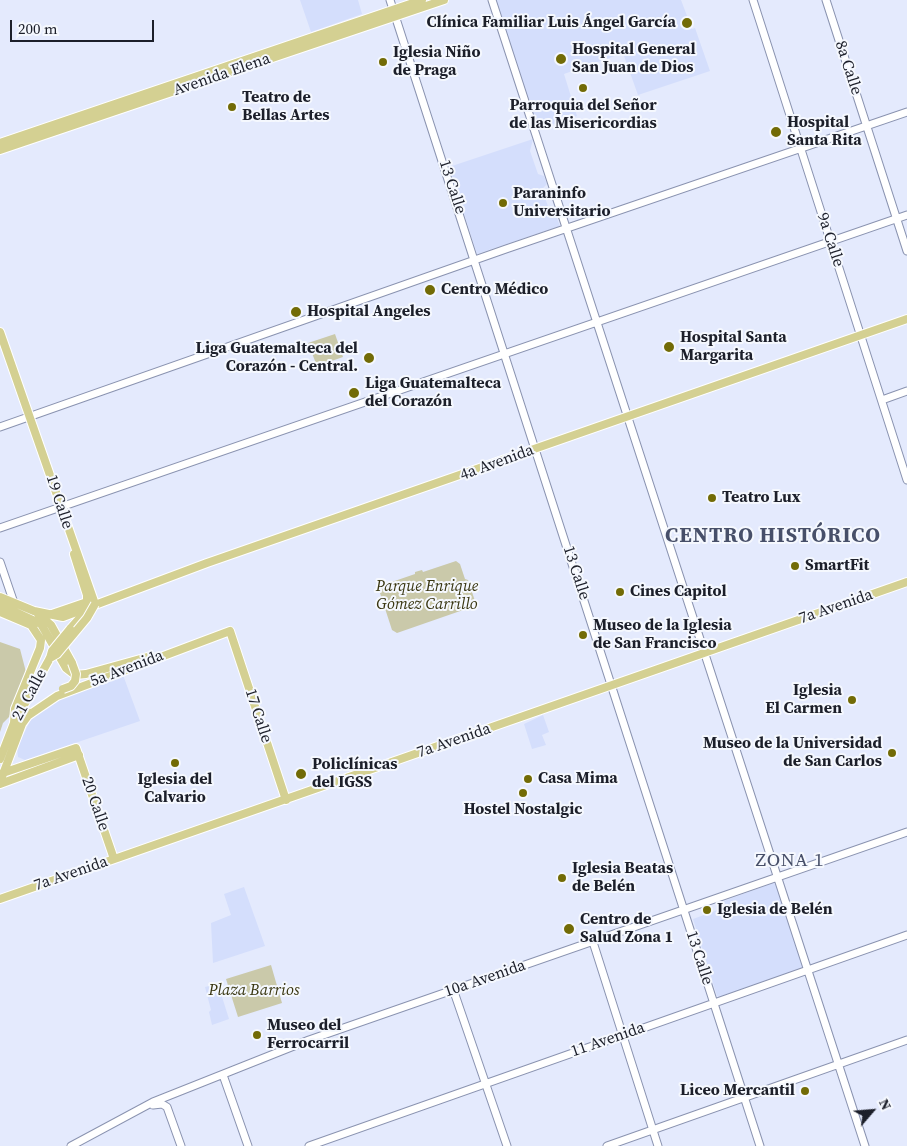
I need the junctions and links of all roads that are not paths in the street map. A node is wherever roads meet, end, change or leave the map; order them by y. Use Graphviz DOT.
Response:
graph roads {
  1 [pos="390,0"];
  2 [pos="422,0"];
  3 [pos="444,0"];
  4 [pos="492,0"];
  5 [pos="753,0"];
  6 [pos="826,0"];
  7 [pos="394,13"];
  8 [pos="907,112"];
  9 [pos="867,125"];
  10 [pos="0,143"];
  11 [pos="801,148"];
  12 [pos="0,150"];
  13 [pos="907,215"];
  14 [pos="897,218"];
  15 [pos="566,228"];
  16 [pos="830,241"];
  17 [pos="907,251"];
  18 [pos="476,260"];
  19 [pos="907,319"];
  20 [pos="597,323"];
  21 [pos="0,332"];
  22 [pos="861,334"];
  23 [pos="505,355"];
  24 [pos="907,391"];
  25 [pos="882,400"];
  26 [pos="31,416"];
  27 [pos="627,416"];
  28 [pos="0,427"];
  29 [pos="535,449"];
  30 [pos="907,480"];
  31 [pos="62,508"];
  32 [pos="0,528"];
  33 [pos="73,545"];
  34 [pos="0,562"];
  35 [pos="907,582"];
  36 [pos="0,598"];
  37 [pos="14,603"];
  38 [pos="0,605"];
  39 [pos="88,608"];
  40 [pos="34,611"];
  41 [pos="0,612"];
  42 [pos="49,615"];
  43 [pos="230,631"];
  44 [pos="705,653"];
  45 [pos="158,657"];
  46 [pos="50,658"];
  47 [pos="612,686"];
  48 [pos="29,715"];
  49 [pos="14,723"];
  50 [pos="13,750"];
  51 [pos="78,752"];
  52 [pos="0,759"];
  53 [pos="28,764"];
  54 [pos="2,773"];
  55 [pos="0,783"];
  56 [pos="286,800"];
  57 [pos="907,832"];
  58 [pos="114,860"];
  59 [pos="778,877"];
  60 [pos="0,899"];
  61 [pos="684,910"];
  62 [pos="907,935"];
  63 [pos="593,942"];
  64 [pos="808,970"];
  65 [pos="453,989"];
  66 [pos="714,1003"];
  67 [pos="622,1036"];
  68 [pos="907,1040"];
  69 [pos="838,1064"];
  70 [pos="223,1075"];
  71 [pos="485,1084"];
  72 [pos="184,1091"];
  73 [pos="745,1097"];
  74 [pos="168,1110"];
  75 [pos="653,1130"];
  76 [pos="71,1146"];
  77 [pos="78,1146"];
  78 [pos="181,1146"];
  79 [pos="248,1146"];
  80 [pos="308,1146"];
  81 [pos="507,1146"];
  82 [pos="606,1146"];
  83 [pos="658,1146"];
  84 [pos="760,1146"];
  85 [pos="865,1146"];
  1 -- 7 [label="street, 13 Calle"];
  2 -- 7 [label="main road, Avenida Elena"];
  3 -- 7 [label="main road, Avenida Elena"];
  4 -- 15 [label="street"];
  5 -- 11 [label="street, 9a Calle"];
  6 -- 9 [label="street, 8a Calle"];
  7 -- 10 [label="main road, Avenida Elena"];
  7 -- 12 [label="main road, Avenida Elena"];
  7 -- 18 [label="street, 13 Calle"];
  8 -- 9 [label="street"];
  9 -- 11 [label="street"];
  9 -- 14 [label="street, 8a Calle"];
  11 -- 15 [label="street"];
  11 -- 16 [label="street, 9a Calle"];
  13 -- 14 [label="street"];
  14 -- 16 [label="street"];
  14 -- 17 [label="street, 8a Calle"];
  15 -- 18 [label="street"];
  15 -- 20 [label="street"];
  16 -- 20 [label="street"];
  16 -- 22 [label="street, 9a Calle"];
  18 -- 23 [label="street, 13 Calle"];
  18 -- 26 [label="street"];
  19 -- 22 [label="main road, 4a Avenida"];
  20 -- 23 [label="street"];
  20 -- 27 [label="street"];
  21 -- 26 [label="main road, 19 Calle"];
  22 -- 25 [label="street, 9a Calle"];
  22 -- 27 [label="main road, 4a Avenida"];
  23 -- 29 [label="street, 13 Calle"];
  23 -- 31 [label="street"];
  24 -- 25 [label="street"];
  25 -- 30 [label="street, 9a Calle"];
  26 -- 28 [label="street"];
  26 -- 31 [label="main road, 19 Calle"];
  27 -- 29 [label="main road, 4a Avenida"];
  27 -- 44 [label="street"];
  29 -- 39 [label="main road, 4a Avenida"];
  29 -- 47 [label="street, 13 Calle"];
  31 -- 32 [label="street"];
  31 -- 33 [label="main road, 19 Calle"];
  33 -- 42 [label="main road"];
  33 -- 46 [label="main road, 19 Calle, bridge"];
  34 -- 37 [label="street"];
  35 -- 44 [label="main road, 7a Avenida"];
  36 -- 37 [label="main road"];
  37 -- 40 [label="main road"];
  38 -- 45 [label="main road"];
  39 -- 42 [label="main road, 4a Avenida"];
  39 -- 46 [label="main road, bridge"];
  40 -- 42 [label="main road"];
  40 -- 48 [label="main road, bridge"];
  41 -- 49 [label="main road"];
  43 -- 45 [label="main road, 5a Avenida"];
  43 -- 56 [label="main road, 17 Calle"];
  44 -- 47 [label="main road, 7a Avenida"];
  44 -- 59 [label="street"];
  45 -- 48 [label="main road, 5a Avenida"];
  46 -- 49 [label="main road, 21 Calle"];
  47 -- 56 [label="main road, 7a Avenida"];
  47 -- 61 [label="street, 13 Calle"];
  48 -- 50 [label="main road, 21 Calle"];
  49 -- 52 [label="main road, 21 Calle"];
  50 -- 53 [label="main road"];
  50 -- 54 [label="main road, 21 Calle"];
  51 -- 53 [label="main road"];
  51 -- 55 [label="main road"];
  51 -- 58 [label="main road, 20 Calle"];
  53 -- 54 [label="main road"];
  54 -- 55 [label="main road, 21 Calle"];
  56 -- 58 [label="main road, 7a Avenida"];
  57 -- 59 [label="street, 10a Avenida"];
  58 -- 60 [label="main road, 7a Avenida"];
  59 -- 61 [label="street, 10a Avenida"];
  59 -- 64 [label="street"];
  61 -- 63 [label="street, 10a Avenida"];
  61 -- 66 [label="street, 13 Calle"];
  62 -- 64 [label="street, 11 Avenida"];
  63 -- 65 [label="street, 10a Avenida"];
  63 -- 67 [label="street"];
  64 -- 66 [label="street, 11 Avenida"];
  64 -- 69 [label="street"];
  65 -- 70 [label="street, 10a Avenida"];
  65 -- 71 [label="street"];
  66 -- 67 [label="street, 11 Avenida"];
  66 -- 73 [label="street, 13 Calle"];
  67 -- 71 [label="street, 11 Avenida"];
  67 -- 75 [label="street"];
  68 -- 69 [label="street"];
  69 -- 73 [label="street"];
  69 -- 85 [label="street"];
  70 -- 72 [label="street, 10a Avenida"];
  70 -- 79 [label="street"];
  71 -- 80 [label="street, 11 Avenida"];
  71 -- 81 [label="street"];
  72 -- 74 [label="street"];
  72 -- 76 [label="street, 10a Avenida"];
  73 -- 75 [label="street"];
  73 -- 84 [label="street, 13 Calle"];
  74 -- 77 [label="street"];
  74 -- 78 [label="street"];
  75 -- 82 [label="street"];
  75 -- 83 [label="street"];
}
